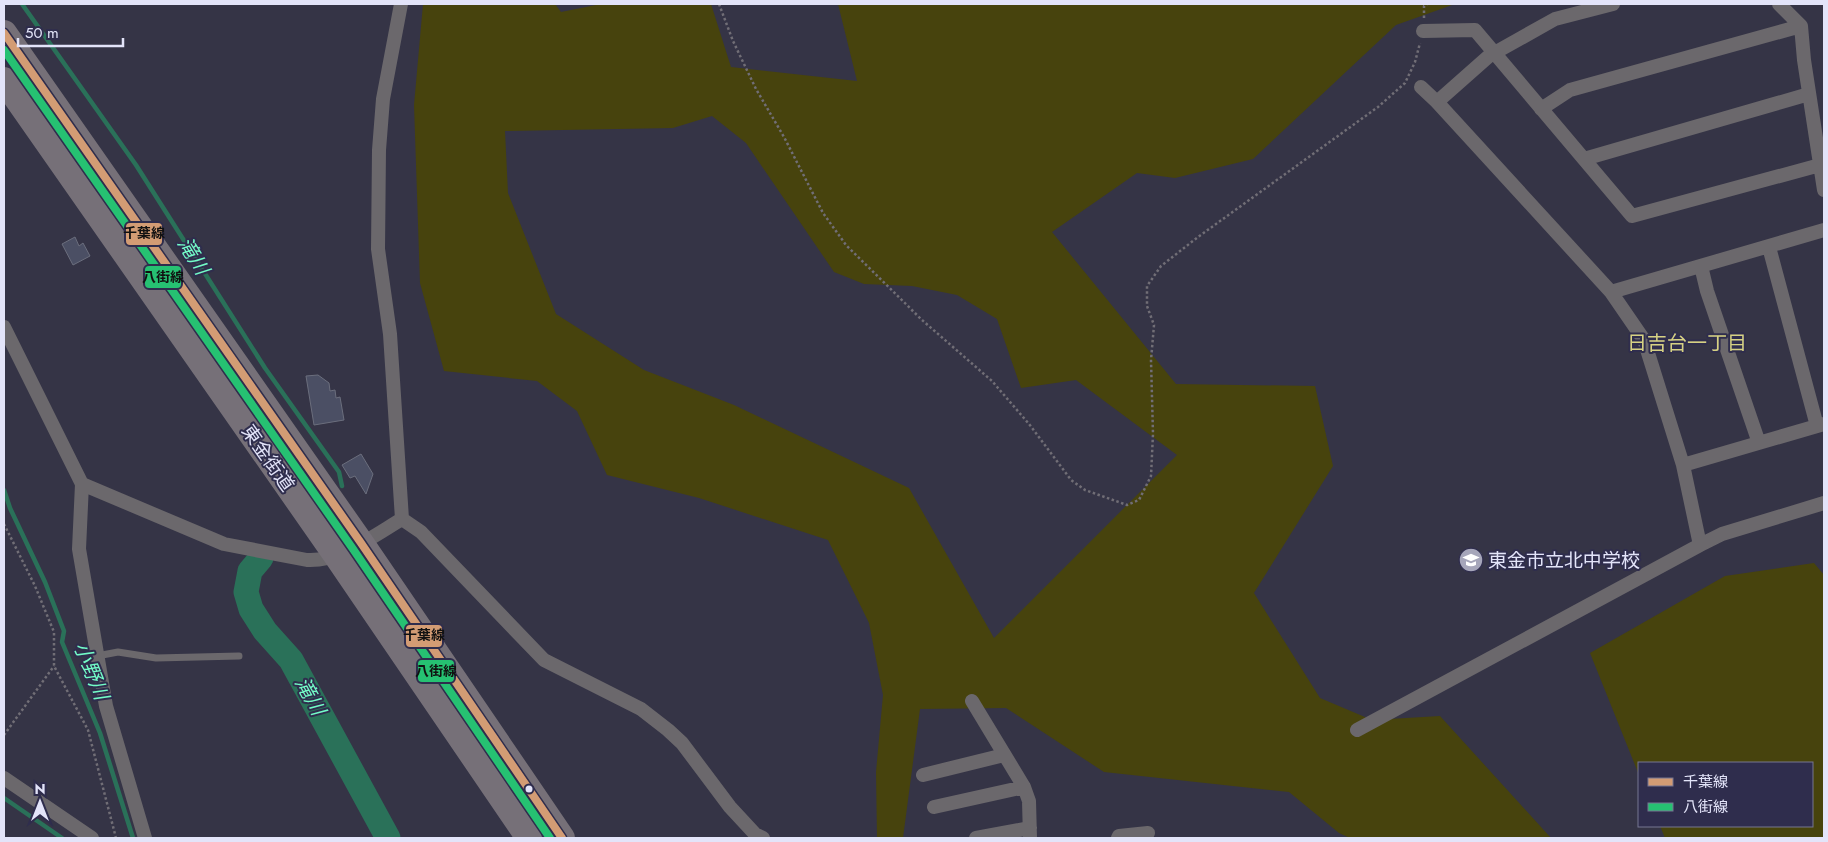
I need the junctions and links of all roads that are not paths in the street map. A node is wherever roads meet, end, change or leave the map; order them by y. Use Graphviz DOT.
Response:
graph roads {
  1 [pos="401,4"];
  2 [pos="1613,4"];
  3 [pos="1779,4"];
  4 [pos="1801,26"];
  5 [pos="1423,32"];
  6 [pos="4,33"];
  7 [pos="1494,54"];
  8 [pos="4,80"];
  9 [pos="1421,87"];
  10 [pos="1809,94"];
  11 [pos="1437,102"];
  12 [pos="1541,109"];
  13 [pos="1584,159"];
  14 [pos="1820,165"];
  15 [pos="1824,190"];
  16 [pos="1824,230"];
  17 [pos="1769,247"];
  18 [pos="1701,266"];
  19 [pos="1611,292"];
  20 [pos="4,327"];
  21 [pos="1821,425"];
  22 [pos="1759,443"];
  23 [pos="1683,465"];
  24 [pos="82,484"];
  25 [pos="1824,503"];
  26 [pos="402,519"];
  27 [pos="361,543"];
  28 [pos="1700,545"];
  29 [pos="336,555"];
  30 [pos="97,656"];
  31 [pos="239,656"];
  32 [pos="972,701"];
  33 [pos="1358,730"];
  34 [pos="1004,755"];
  35 [pos="923,774"];
  36 [pos="4,778"];
  37 [pos="1024,787"];
  38 [pos="934,807"];
  39 [pos="1030,833"];
  40 [pos="1148,833"];
  41 [pos="92,838"];
  42 [pos="145,838"];
  43 [pos="529,838"];
  44 [pos="562,838"];
  45 [pos="763,838"];
  46 [pos="976,838"];
  47 [pos="1118,838"];
  1 -- 26 [label="street"];
  2 -- 7 [label="street"];
  3 -- 4 [label="street"];
  4 -- 10 [label="street"];
  4 -- 12 [label="street"];
  5 -- 7 [label="street"];
  6 -- 27 [label="highway, 東金街道"];
  7 -- 11 [label="street"];
  7 -- 12 [label="street"];
  8 -- 29 [label="highway, 東金街道"];
  9 -- 11 [label="street"];
  10 -- 13 [label="street"];
  10 -- 14 [label="street"];
  11 -- 19 [label="street"];
  12 -- 13 [label="street"];
  13 -- 14 [label="street"];
  14 -- 15 [label="street"];
  16 -- 17 [label="street"];
  17 -- 18 [label="street"];
  17 -- 21 [label="street"];
  18 -- 19 [label="street"];
  18 -- 22 [label="street"];
  19 -- 23 [label="street"];
  20 -- 24 [label="street"];
  21 -- 22 [label="street"];
  22 -- 23 [label="street"];
  23 -- 28 [label="street"];
  24 -- 29 [label="street"];
  24 -- 30 [label="street"];
  25 -- 28 [label="street"];
  26 -- 27 [label="street"];
  26 -- 45 [label="street"];
  27 -- 29 [label="street"];
  27 -- 44 [label="highway, 東金街道"];
  28 -- 33 [label="street"];
  29 -- 43 [label="highway, 東金街道"];
  30 -- 31 [label="lane"];
  30 -- 42 [label="street"];
  32 -- 34 [label="street"];
  34 -- 35 [label="street"];
  34 -- 37 [label="street"];
  36 -- 41 [label="street"];
  37 -- 38 [label="street"];
  37 -- 39 [label="street"];
  39 -- 46 [label="street"];
  40 -- 47 [label="street"];
}
